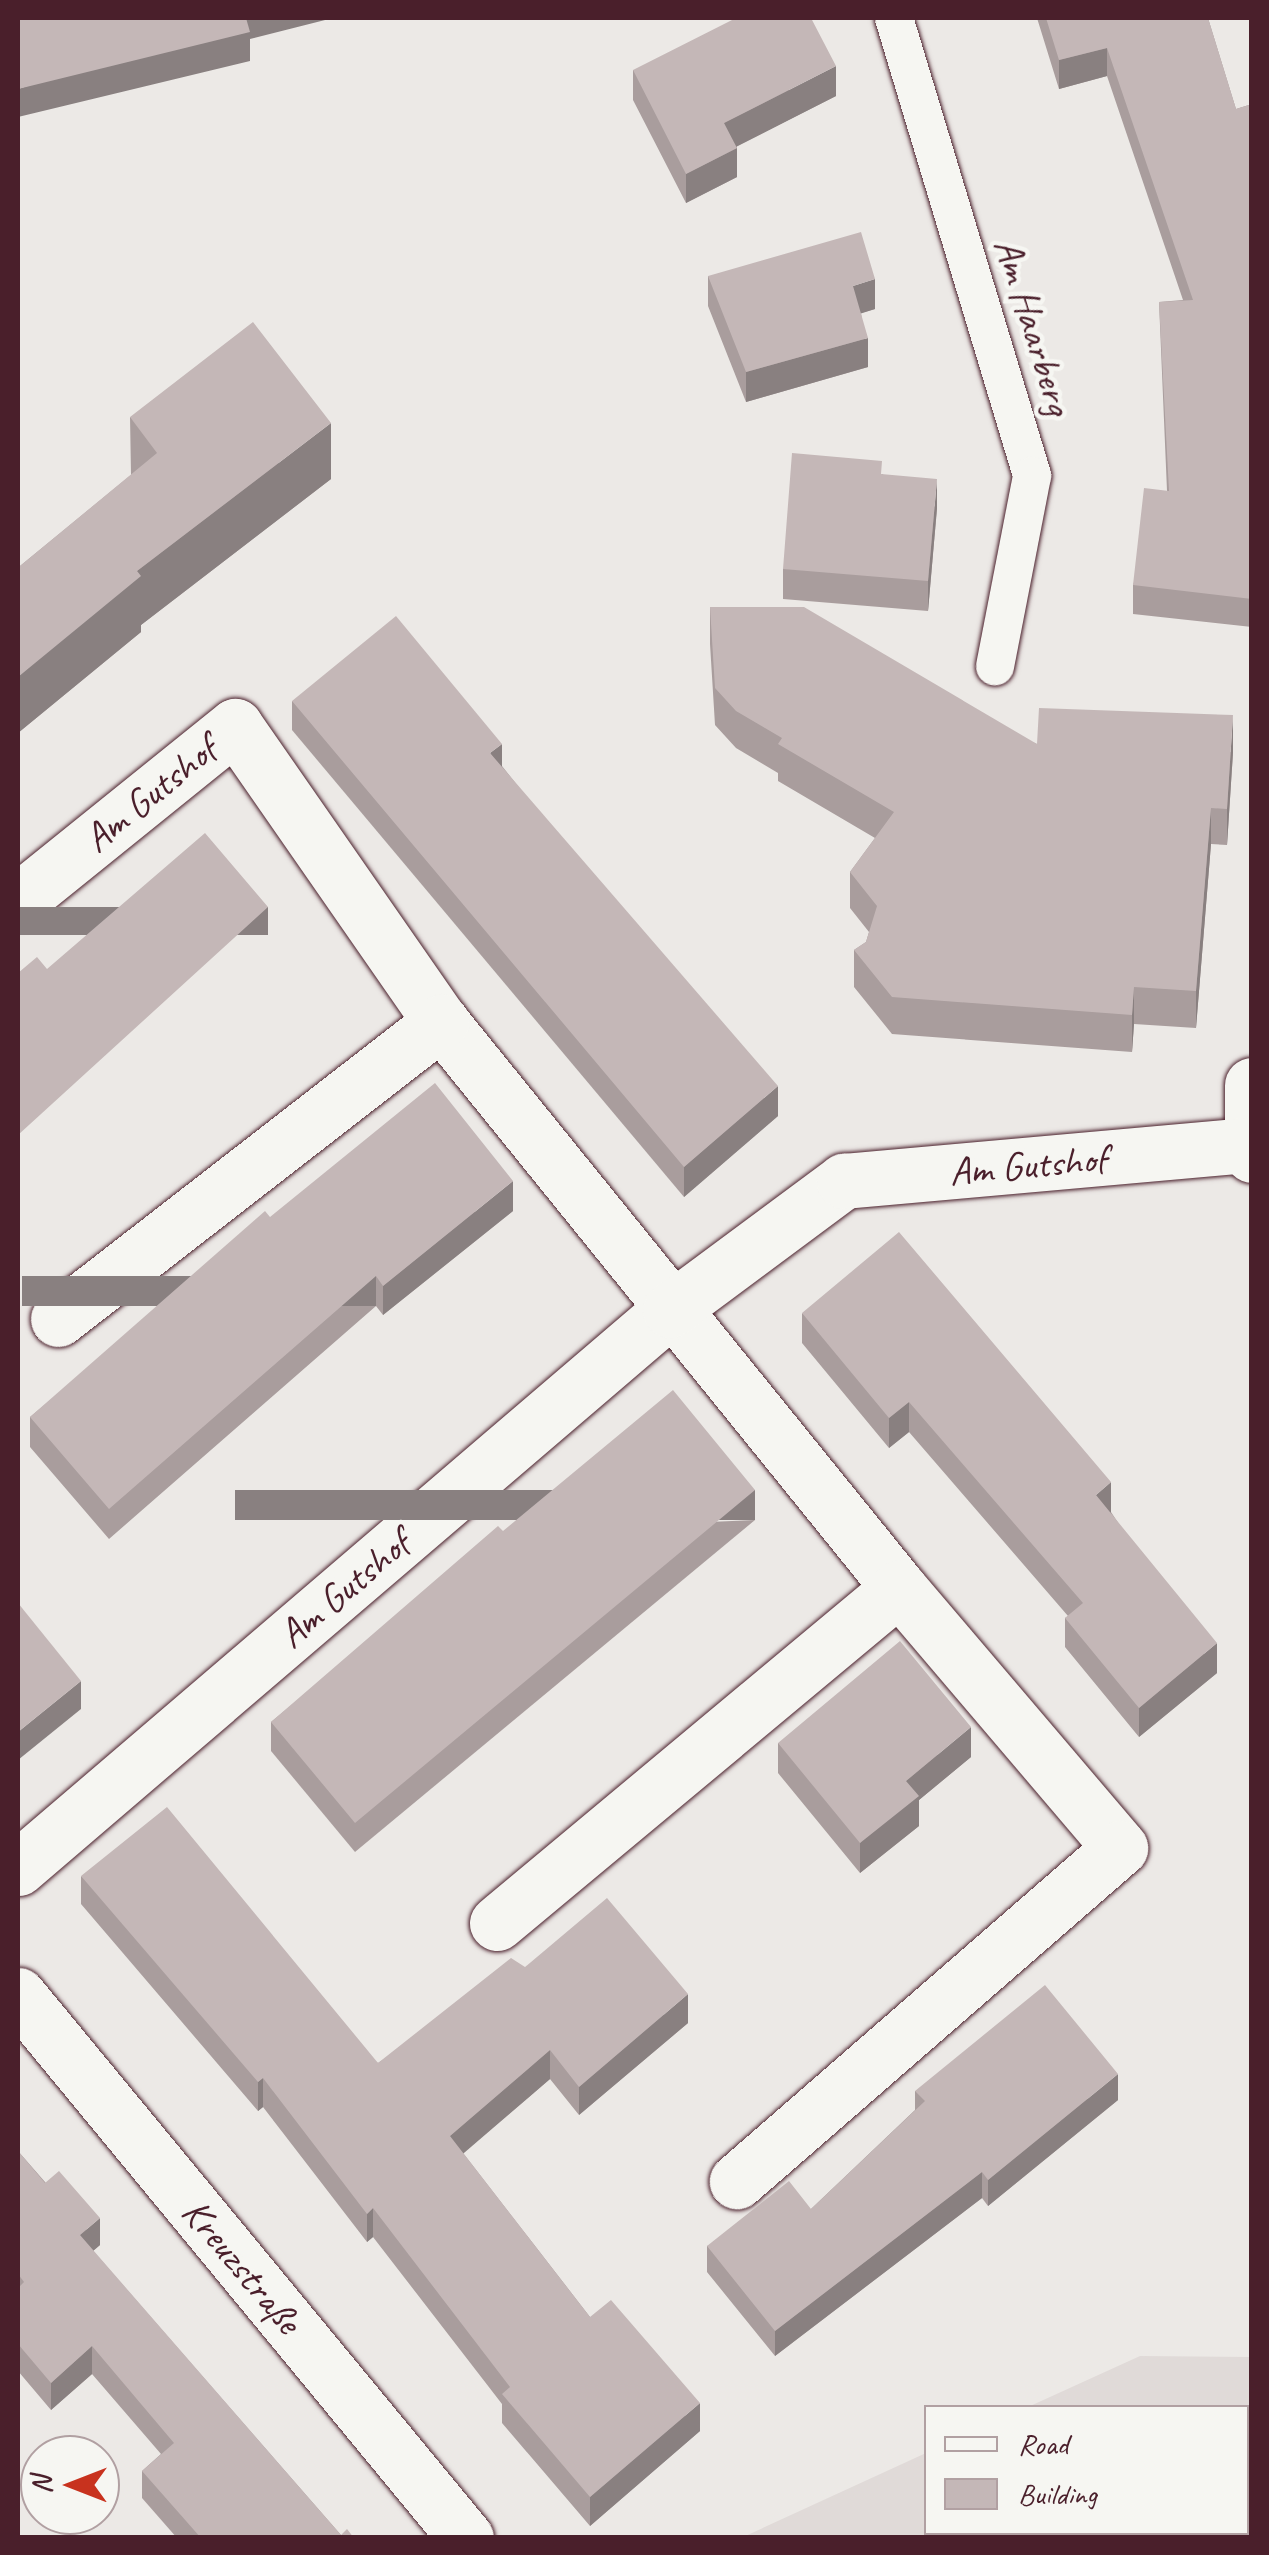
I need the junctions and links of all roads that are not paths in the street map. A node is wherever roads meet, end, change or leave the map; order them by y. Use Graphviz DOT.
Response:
graph roads {
  1 [pos="894,18"];
  2 [pos="995,666"];
  3 [pos="18,901"];
  4 [pos="441,1022"];
  5 [pos="1252,1085"];
  6 [pos="1250,1150"];
  7 [pos="670,1310"];
  8 [pos="58,1319"];
  9 [pos="899,1588"];
  10 [pos="18,1868"];
  11 [pos="497,1923"];
  12 [pos="18,1996"];
  13 [pos="737,2180"];
  14 [pos="466,2538"];
  1 -- 2 [label="lane, Am Haarberg"];
  3 -- 4 [label="street, Am Gutshof"];
  4 -- 7 [label="street, Am Gutshof"];
  4 -- 8 [label="street"];
  5 -- 6 [label="street"];
  6 -- 7 [label="street, Am Gutshof"];
  7 -- 9 [label="street, Am Gutshof"];
  7 -- 10 [label="street, Am Gutshof"];
  9 -- 11 [label="street"];
  9 -- 13 [label="street, Am Gutshof"];
  12 -- 14 [label="street, Kreuzstraße"];
}
